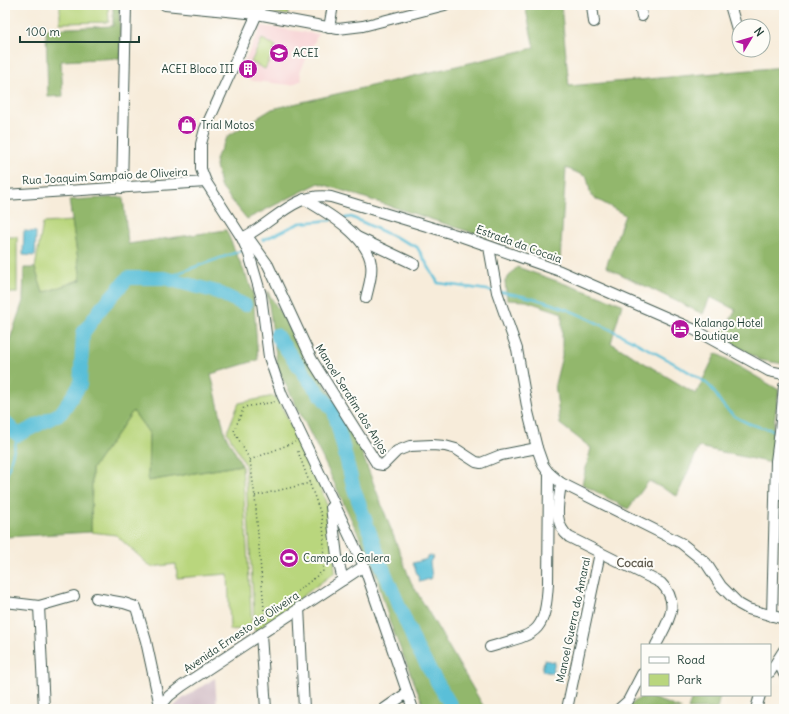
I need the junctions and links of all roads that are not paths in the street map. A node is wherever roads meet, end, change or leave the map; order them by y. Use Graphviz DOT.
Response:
graph roads {
  1 [pos="126,5"];
  2 [pos="165,5"];
  3 [pos="333,5"];
  4 [pos="445,5"];
  5 [pos="592,5"];
  6 [pos="640,5"];
  7 [pos="730,5"];
  8 [pos="259,9"];
  9 [pos="642,16"];
  10 [pos="734,18"];
  11 [pos="594,22"];
  12 [pos="329,28"];
  13 [pos="206,182"];
  14 [pos="122,188"];
  15 [pos="5,195"];
  16 [pos="304,199"];
  17 [pos="245,237"];
  18 [pos="355,237"];
  19 [pos="489,247"];
  20 [pos="414,264"];
  21 [pos="366,298"];
  22 [pos="784,374"];
  23 [pos="784,386"];
  24 [pos="537,448"];
  25 [pos="549,473"];
  26 [pos="561,483"];
  27 [pos="330,498"];
  28 [pos="600,553"];
  29 [pos="364,566"];
  30 [pos="343,580"];
  31 [pos="74,596"];
  32 [pos="96,598"];
  33 [pos="5,602"];
  34 [pos="38,606"];
  35 [pos="299,607"];
  36 [pos="772,616"];
  37 [pos="784,619"];
  38 [pos="261,634"];
  39 [pos="656,644"];
  40 [pos="490,647"];
  41 [pos="784,650"];
  42 [pos="778,661"];
  43 [pos="771,671"];
  44 [pos="784,674"];
  45 [pos="641,676"];
  46 [pos="407,693"];
  47 [pos="760,696"];
  48 [pos="159,707"];
  49 [pos="44,709"];
  50 [pos="266,709"];
  51 [pos="304,709"];
  52 [pos="384,709"];
  53 [pos="413,709"];
  54 [pos="567,709"];
  55 [pos="618,709"];
  56 [pos="756,709"];
  1 -- 14 [label="street"];
  2 -- 8 [label="street"];
  3 -- 12 [label="street"];
  4 -- 12 [label="street"];
  5 -- 11 [label="street"];
  6 -- 9 [label="street"];
  7 -- 10 [label="street"];
  8 -- 12 [label="street"];
  8 -- 13 [label="street"];
  13 -- 14 [label="street, Rua Joaquim Sampaio de Oliveira"];
  13 -- 17 [label="street"];
  14 -- 15 [label="street, Rua Joaquim Sampaio de Oliveira"];
  16 -- 17 [label="street, Estrada da Cocaia"];
  16 -- 18 [label="street"];
  16 -- 19 [label="street, Estrada da Cocaia"];
  17 -- 24 [label="street, Manoel Serafim dos Anjos"];
  17 -- 27 [label="street"];
  18 -- 20 [label="street"];
  18 -- 21 [label="street"];
  19 -- 22 [label="street, Estrada da Cocaia"];
  19 -- 24 [label="street"];
  23 -- 36 [label="street"];
  24 -- 25 [label="street"];
  25 -- 26 [label="street"];
  25 -- 40 [label="street"];
  26 -- 28 [label="street"];
  26 -- 36 [label="street"];
  27 -- 29 [label="street"];
  27 -- 30 [label="street"];
  28 -- 39 [label="street, Manoel Guerra do Amaral"];
  28 -- 54 [label="street, Manoel Guerra do Amaral"];
  29 -- 30 [label="street, Avenida Ernesto de Oliveira"];
  29 -- 46 [label="street"];
  30 -- 35 [label="street, Avenida Ernesto de Oliveira"];
  31 -- 34 [label="street"];
  32 -- 48 [label="street"];
  33 -- 34 [label="street"];
  34 -- 49 [label="street"];
  35 -- 38 [label="street, Avenida Ernesto de Oliveira"];
  35 -- 51 [label="street"];
  36 -- 37 [label="street"];
  38 -- 48 [label="street, Avenida Ernesto de Oliveira"];
  38 -- 50 [label="street"];
  41 -- 42 [label="street"];
  42 -- 43 [label="street"];
  42 -- 44 [label="street"];
  45 -- 55 [label="street"];
  46 -- 52 [label="street"];
  46 -- 53 [label="street"];
  47 -- 56 [label="street"];
}
